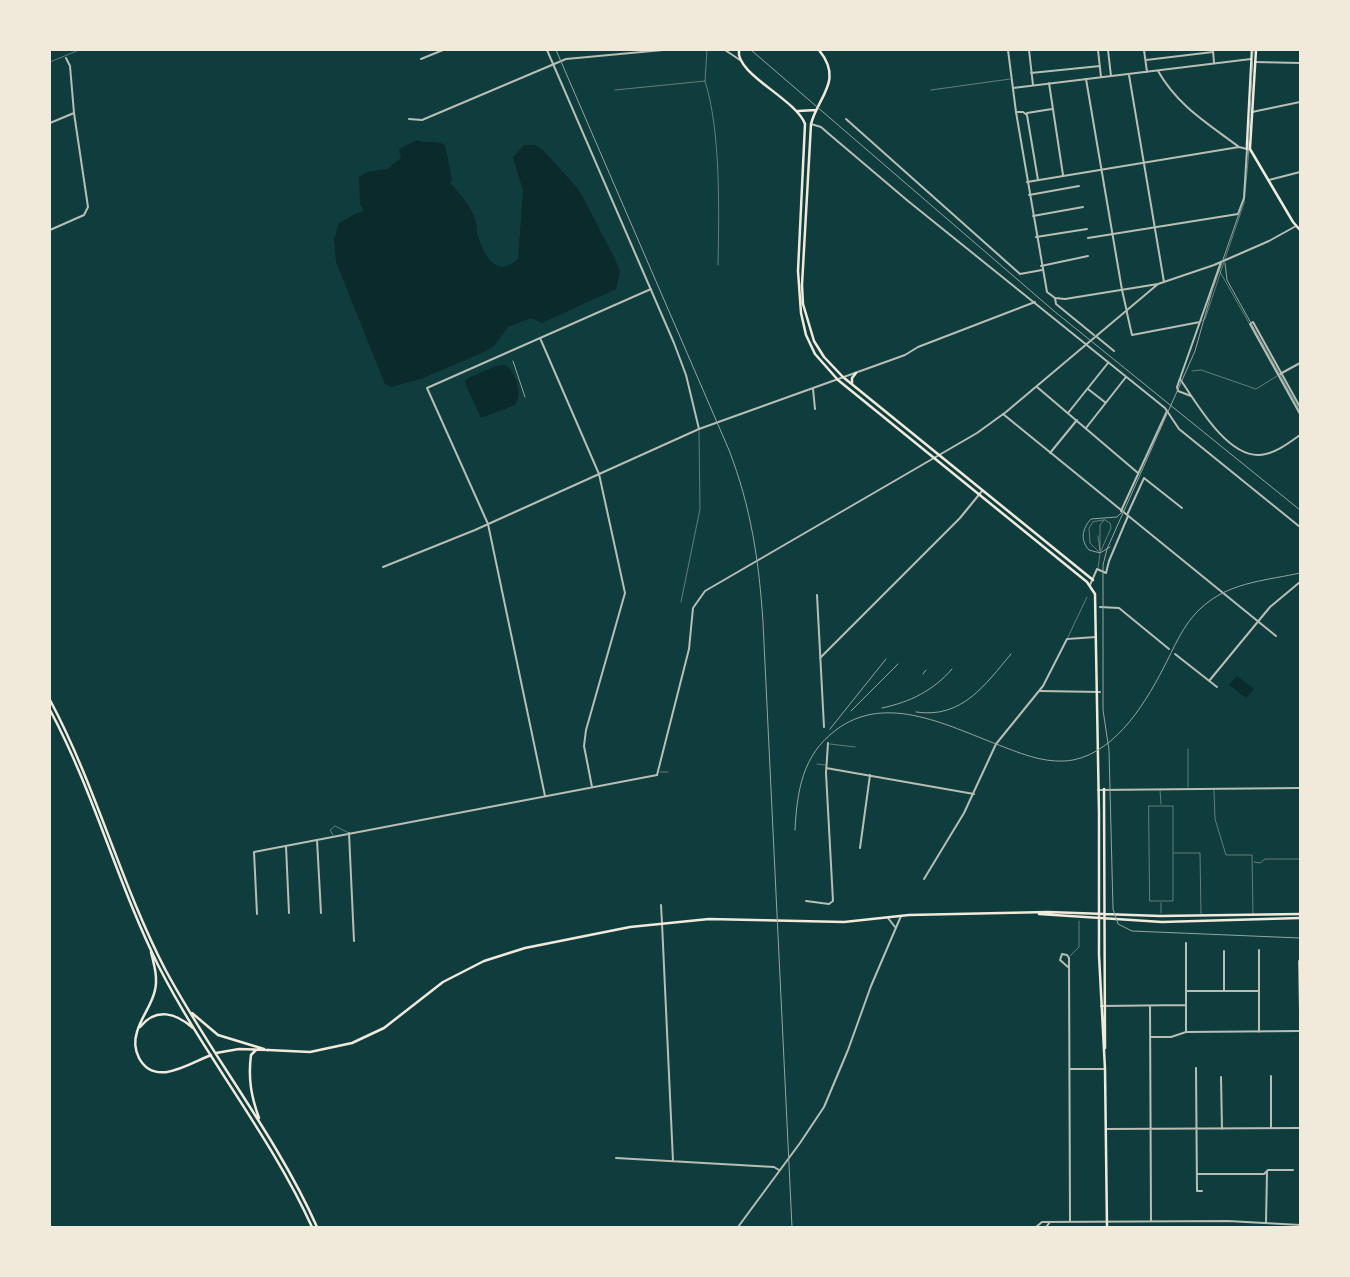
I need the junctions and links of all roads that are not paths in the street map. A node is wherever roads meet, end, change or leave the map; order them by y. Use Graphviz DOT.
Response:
graph roads {
  1 [pos="79,50"];
  2 [pos="443,50"];
  3 [pos="546,50"];
  4 [pos="663,50"];
  5 [pos="707,50"];
  6 [pos="725,50"];
  7 [pos="739,50"];
  8 [pos="819,50"];
  9 [pos="1008,50"];
  10 [pos="1029,50"];
  11 [pos="1098,50"];
  12 [pos="1108,50"];
  13 [pos="1144,50"];
  14 [pos="1254,50"];
  15 [pos="1213,51"];
  16 [pos="66,58"];
  17 [pos="421,59"];
  18 [pos="1251,59"];
  19 [pos="740,60"];
  20 [pos="1146,60"];
  21 [pos="50,62"];
  22 [pos="1255,62"];
  23 [pos="1300,63"];
  24 [pos="553,64"];
  25 [pos="1214,64"];
  26 [pos="1100,66"];
  27 [pos="1158,70"];
  28 [pos="1147,72"];
  29 [pos="1031,73"];
  30 [pos="1129,74"];
  31 [pos="1111,76"];
  32 [pos="1101,77"];
  33 [pos="1012,79"];
  34 [pos="1086,79"];
  35 [pos="705,81"];
  36 [pos="1049,83"];
  37 [pos="1033,85"];
  38 [pos="1012,88"];
  39 [pos="615,90"];
  40 [pos="931,90"];
  41 [pos="1300,102"];
  42 [pos="1052,109"];
  43 [pos="816,110"];
  44 [pos="797,111"];
  45 [pos="1016,112"];
  46 [pos="1252,112"];
  47 [pos="74,113"];
  48 [pos="1026,113"];
  49 [pos="409,119"];
  50 [pos="846,119"];
  51 [pos="50,123"];
  52 [pos="811,124"];
  53 [pos="1239,147"];
  54 [pos="1249,149"];
  55 [pos="1144,162"];
  56 [pos="1102,169"];
  57 [pos="1300,172"];
  58 [pos="1064,176"];
  59 [pos="1038,180"];
  60 [pos="1269,180"];
  61 [pos="1027,182"];
  62 [pos="1079,186"];
  63 [pos="1029,195"];
  64 [pos="1083,208"];
  65 [pos="1033,216"];
  66 [pos="1300,224"];
  67 [pos="1296,226"];
  68 [pos="1154,227"];
  69 [pos="1087,229"];
  70 [pos="50,230"];
  71 [pos="1300,230"];
  72 [pos="1113,234"];
  73 [pos="1036,237"];
  74 [pos="1088,238"];
  75 [pos="1088,256"];
  76 [pos="1225,260"];
  77 [pos="1221,262"];
  78 [pos="718,265"];
  79 [pos="1214,265"];
  80 [pos="1041,266"];
  81 [pos="1218,269"];
  82 [pos="1042,270"];
  83 [pos="1221,272"];
  84 [pos="1164,282"];
  85 [pos="1158,284"];
  86 [pos="651,289"];
  87 [pos="1122,290"];
  88 [pos="1055,298"];
  89 [pos="1035,302"];
  90 [pos="1127,312"];
  91 [pos="1200,322"];
  92 [pos="1250,324"];
  93 [pos="1096,336"];
  94 [pos="540,338"];
  95 [pos="1087,345"];
  96 [pos="1114,351"];
  97 [pos="1108,363"];
  98 [pos="1300,363"];
  99 [pos="1192,371"];
  100 [pos="856,373"];
  101 [pos="1280,375"];
  102 [pos="843,377"];
  103 [pos="1126,377"];
  104 [pos="1180,379"];
  105 [pos="838,380"];
  106 [pos="853,385"];
  107 [pos="1037,386"];
  108 [pos="1088,388"];
  109 [pos="813,389"];
  110 [pos="1192,397"];
  111 [pos="1106,403"];
  112 [pos="1300,407"];
  113 [pos="815,409"];
  114 [pos="1167,411"];
  115 [pos="1068,412"];
  116 [pos="1003,414"];
  117 [pos="1300,414"];
  118 [pos="1077,420"];
  119 [pos="1086,428"];
  120 [pos="699,429"];
  121 [pos="1299,436"];
  122 [pos="1050,453"];
  123 [pos="940,456"];
  124 [pos="934,459"];
  125 [pos="1138,473"];
  126 [pos="599,474"];
  127 [pos="982,491"];
  128 [pos="979,494"];
  129 [pos="1182,508"];
  130 [pos="1121,511"];
  131 [pos="1128,515"];
  132 [pos="1104,520"];
  133 [pos="488,524"];
  134 [pos="1300,527"];
  135 [pos="1098,536"];
  136 [pos="1100,553"];
  137 [pos="383,567"];
  138 [pos="1097,570"];
  139 [pos="1093,580"];
  140 [pos="1300,582"];
  141 [pos="1090,585"];
  142 [pos="817,594"];
  143 [pos="1088,596"];
  144 [pos="681,602"];
  145 [pos="1100,607"];
  146 [pos="1258,621"];
  147 [pos="1276,636"];
  148 [pos="1096,637"];
  149 [pos="1067,639"];
  150 [pos="1169,649"];
  151 [pos="1175,654"];
  152 [pos="820,658"];
  153 [pos="1209,682"];
  154 [pos="1217,687"];
  155 [pos="1040,691"];
  156 [pos="1096,692"];
  157 [pos="1100,692"];
  158 [pos="50,700"];
  159 [pos="50,710"];
  160 [pos="824,726"];
  161 [pos="828,743"];
  162 [pos="855,747"];
  163 [pos="1188,749"];
  164 [pos="817,764"];
  165 [pos="826,766"];
  166 [pos="668,772"];
  167 [pos="657,773"];
  168 [pos="870,776"];
  169 [pos="592,787"];
  170 [pos="1188,788"];
  171 [pos="1214,788"];
  172 [pos="1300,788"];
  173 [pos="1104,789"];
  174 [pos="1160,789"];
  175 [pos="1098,790"];
  176 [pos="974,794"];
  177 [pos="545,796"];
  178 [pos="1161,806"];
  179 [pos="349,833"];
  180 [pos="334,836"];
  181 [pos="317,840"];
  182 [pos="286,846"];
  183 [pos="860,848"];
  184 [pos="1173,853"];
  185 [pos="1300,859"];
  186 [pos="1252,862"];
  187 [pos="924,879"];
  188 [pos="806,901"];
  189 [pos="1161,901"];
  190 [pos="661,905"];
  191 [pos="289,913"];
  192 [pos="321,913"];
  193 [pos="1105,913"];
  194 [pos="1161,913"];
  195 [pos="257,914"];
  196 [pos="1300,914"];
  197 [pos="1099,915"];
  198 [pos="1201,915"];
  199 [pos="1253,915"];
  200 [pos="901,916"];
  201 [pos="888,918"];
  202 [pos="1105,918"];
  203 [pos="1300,918"];
  204 [pos="1079,921"];
  205 [pos="662,923"];
  206 [pos="896,930"];
  207 [pos="354,942"];
  208 [pos="1186,943"];
  209 [pos="150,948"];
  210 [pos="1259,950"];
  211 [pos="1224,951"];
  212 [pos="1069,958"];
  213 [pos="1299,961"];
  214 [pos="1068,968"];
  215 [pos="1186,991"];
  216 [pos="1224,991"];
  217 [pos="1259,991"];
  218 [pos="1186,1005"];
  219 [pos="1101,1006"];
  220 [pos="1106,1006"];
  221 [pos="1150,1006"];
  222 [pos="188,1010"];
  223 [pos="1300,1011"];
  224 [pos="195,1029"];
  225 [pos="137,1031"];
  226 [pos="1300,1031"];
  227 [pos="1186,1032"];
  228 [pos="1260,1032"];
  229 [pos="1151,1037"];
  230 [pos="257,1049"];
  231 [pos="268,1050"];
  232 [pos="1105,1055"];
  233 [pos="1196,1068"];
  234 [pos="1069,1069"];
  235 [pos="1105,1069"];
  236 [pos="1270,1076"];
  237 [pos="1221,1077"];
  238 [pos="261,1122"];
  239 [pos="1271,1128"];
  240 [pos="1300,1128"];
  241 [pos="1151,1129"];
  242 [pos="1196,1129"];
  243 [pos="1222,1129"];
  244 [pos="1106,1130"];
  245 [pos="616,1158"];
  246 [pos="672,1161"];
  247 [pos="780,1170"];
  248 [pos="1293,1170"];
  249 [pos="1267,1172"];
  250 [pos="1197,1174"];
  251 [pos="1202,1191"];
  252 [pos="1050,1222"];
  253 [pos="1070,1222"];
  254 [pos="1107,1222"];
  255 [pos="1151,1222"];
  256 [pos="1266,1222"];
  257 [pos="1300,1225"];
  258 [pos="312,1227"];
  259 [pos="317,1227"];
  260 [pos="738,1227"];
  261 [pos="1036,1227"];
  262 [pos="1046,1227"];
  263 [pos="1107,1227"];
  1 -- 21 [label="lane"];
  2 -- 17 [label="street"];
  3 -- 24 [label="street"];
  4 -- 24 [label="street"];
  5 -- 35 [label="lane"];
  6 -- 19 [label="street"];
  7 -- 19 [label="main road"];
  8 -- 43 [label="main road"];
  9 -- 33 [label="street"];
  10 -- 29 [label="street"];
  11 -- 26 [label="street"];
  12 -- 31 [label="street"];
  13 -- 20 [label="street"];
  14 -- 18 [label="main road"];
  14 -- 22 [label="main road"];
  15 -- 20 [label="street"];
  15 -- 25 [label="street"];
  16 -- 47 [label="street"];
  18 -- 25 [label="street"];
  18 -- 54 [label="main road"];
  19 -- 44 [label="main road"];
  20 -- 28 [label="street"];
  22 -- 23 [label="street"];
  22 -- 46 [label="main road"];
  24 -- 49 [label="street"];
  24 -- 86 [label="street"];
  25 -- 27 [label="street"];
  26 -- 29 [label="street"];
  26 -- 32 [label="street"];
  27 -- 28 [label="street"];
  27 -- 53 [label="street"];
  28 -- 30 [label="street"];
  29 -- 37 [label="street"];
  30 -- 31 [label="street"];
  30 -- 55 [label="street"];
  31 -- 32 [label="street"];
  32 -- 34 [label="street"];
  33 -- 38 [label="street"];
  33 -- 40 [label="lane"];
  34 -- 36 [label="street"];
  34 -- 56 [label="street"];
  35 -- 39 [label="lane"];
  35 -- 78 [label="lane"];
  36 -- 37 [label="street"];
  36 -- 42 [label="street"];
  37 -- 38 [label="street"];
  38 -- 45 [label="street"];
  41 -- 46 [label="street"];
  42 -- 48 [label="street"];
  42 -- 58 [label="street"];
  43 -- 44 [label="main road"];
  43 -- 52 [label="main road"];
  44 -- 105 [label="main road"];
  45 -- 48 [label="street"];
  45 -- 61 [label="street"];
  46 -- 54 [label="main road"];
  47 -- 51 [label="street"];
  47 -- 70 [label="street"];
  48 -- 59 [label="street"];
  50 -- 82 [label="street"];
  52 -- 89 [label="street"];
  52 -- 102 [label="main road"];
  53 -- 54 [label="street"];
  53 -- 55 [label="street"];
  54 -- 60 [label="main road"];
  54 -- 68 [label="street"];
  54 -- 76 [label="lane"];
  55 -- 56 [label="street"];
  55 -- 68 [label="street"];
  56 -- 58 [label="street"];
  56 -- 72 [label="street"];
  57 -- 60 [label="street"];
  58 -- 59 [label="street"];
  59 -- 61 [label="street"];
  60 -- 67 [label="main road"];
  61 -- 63 [label="street"];
  62 -- 63 [label="street"];
  63 -- 65 [label="street"];
  64 -- 65 [label="street"];
  65 -- 73 [label="street"];
  66 -- 67 [label="street"];
  67 -- 71 [label="main road"];
  67 -- 76 [label="street"];
  68 -- 72 [label="street"];
  68 -- 84 [label="street"];
  69 -- 73 [label="street"];
  72 -- 74 [label="street"];
  72 -- 87 [label="street"];
  73 -- 80 [label="street"];
  75 -- 80 [label="street"];
  76 -- 77 [label="street"];
  76 -- 83 [label="lane"];
  77 -- 79 [label="street"];
  77 -- 81 [label="street"];
  79 -- 81 [label="lane"];
  79 -- 84 [label="street"];
  80 -- 82 [label="street"];
  81 -- 83 [label="lane"];
  81 -- 91 [label="street"];
  82 -- 88 [label="street"];
  83 -- 91 [label="lane"];
  83 -- 92 [label="lane"];
  84 -- 85 [label="street"];
  85 -- 87 [label="street"];
  85 -- 90 [label="street"];
  86 -- 94 [label="street"];
  86 -- 120 [label="street"];
  87 -- 88 [label="street"];
  87 -- 90 [label="street"];
  88 -- 93 [label="street"];
  89 -- 95 [label="street"];
  89 -- 100 [label="street"];
  90 -- 91 [label="street"];
  90 -- 93 [label="street"];
  91 -- 104 [label="street"];
  92 -- 101 [label="street"];
  93 -- 95 [label="street"];
  93 -- 96 [label="street"];
  94 -- 126 [label="street"];
  94 -- 133 [label="street"];
  95 -- 97 [label="street"];
  95 -- 107 [label="street"];
  97 -- 103 [label="street"];
  97 -- 108 [label="street"];
  98 -- 101 [label="street"];
  99 -- 101 [label="lane"];
  100 -- 102 [label="street"];
  100 -- 106 [label="main road"];
  101 -- 112 [label="street"];
  101 -- 117 [label="street"];
  102 -- 105 [label="street"];
  102 -- 106 [label="main road"];
  103 -- 111 [label="street"];
  103 -- 114 [label="street"];
  104 -- 110 [label="street"];
  104 -- 110 [label="street"];
  105 -- 109 [label="street"];
  105 -- 124 [label="main road"];
  106 -- 123 [label="main road"];
  107 -- 115 [label="street"];
  107 -- 116 [label="street"];
  108 -- 111 [label="street"];
  108 -- 115 [label="street"];
  109 -- 113 [label="street"];
  109 -- 120 [label="street"];
  110 -- 121 [label="street"];
  111 -- 119 [label="street"];
  114 -- 125 [label="street"];
  114 -- 134 [label="street"];
  115 -- 118 [label="street"];
  116 -- 122 [label="street"];
  116 -- 123 [label="street"];
  118 -- 119 [label="street"];
  118 -- 122 [label="street"];
  119 -- 125 [label="street"];
  120 -- 126 [label="street"];
  120 -- 144 [label="lane"];
  122 -- 130 [label="street"];
  123 -- 124 [label="street"];
  123 -- 127 [label="main road"];
  124 -- 128 [label="main road"];
  124 -- 167 [label="street"];
  125 -- 130 [label="street"];
  126 -- 133 [label="street"];
  126 -- 169 [label="street"];
  127 -- 128 [label="street"];
  127 -- 139 [label="main road"];
  128 -- 141 [label="main road"];
  128 -- 152 [label="street"];
  129 -- 131 [label="street"];
  130 -- 131 [label="street"];
  131 -- 138 [label="street"];
  131 -- 146 [label="street"];
  132 -- 136 [label="lane"];
  132 -- 136 [label="lane"];
  132 -- 136 [label="lane"];
  133 -- 137 [label="street"];
  133 -- 177 [label="street"];
  135 -- 136 [label="lane"];
  136 -- 138 [label="lane"];
  138 -- 139 [label="street"];
  139 -- 141 [label="street"];
  140 -- 146 [label="street"];
  141 -- 148 [label="main road"];
  142 -- 152 [label="street"];
  143 -- 149 [label="lane"];
  145 -- 150 [label="street"];
  146 -- 147 [label="street"];
  146 -- 153 [label="street"];
  148 -- 149 [label="street"];
  148 -- 156 [label="main road"];
  149 -- 155 [label="street"];
  150 -- 151 [label="lane"];
  151 -- 153 [label="street"];
  152 -- 160 [label="street"];
  153 -- 154 [label="street"];
  155 -- 156 [label="street"];
  155 -- 176 [label="street"];
  156 -- 157 [label="street"];
  156 -- 175 [label="main road"];
  158 -- 222 [label="main road"];
  159 -- 209 [label="main road"];
  161 -- 162 [label="lane"];
  161 -- 165 [label="street"];
  163 -- 170 [label="lane"];
  164 -- 165 [label="lane"];
  165 -- 168 [label="street"];
  165 -- 188 [label="street"];
  166 -- 167 [label="lane"];
  167 -- 169 [label="street"];
  168 -- 176 [label="street"];
  168 -- 183 [label="street"];
  169 -- 177 [label="street"];
  170 -- 171 [label="street"];
  170 -- 174 [label="street"];
  171 -- 172 [label="street"];
  171 -- 186 [label="lane"];
  173 -- 174 [label="street"];
  173 -- 175 [label="street"];
  173 -- 193 [label="main road"];
  174 -- 178 [label="lane"];
  175 -- 197 [label="main road"];
  176 -- 187 [label="street"];
  177 -- 179 [label="street"];
  178 -- 184 [label="lane"];
  178 -- 189 [label="lane"];
  179 -- 180 [label="street"];
  179 -- 180 [label="lane"];
  179 -- 207 [label="street"];
  180 -- 181 [label="street"];
  181 -- 182 [label="street"];
  181 -- 192 [label="street"];
  182 -- 191 [label="street"];
  182 -- 195 [label="street"];
  184 -- 189 [label="lane"];
  184 -- 198 [label="lane"];
  185 -- 186 [label="lane"];
  186 -- 199 [label="lane"];
  189 -- 194 [label="lane"];
  190 -- 205 [label="street"];
  193 -- 197 [label="main road"];
  193 -- 198 [label="main road"];
  193 -- 202 [label="main road"];
  196 -- 199 [label="main road"];
  197 -- 200 [label="main road"];
  197 -- 202 [label="main road"];
  197 -- 219 [label="main road"];
  198 -- 199 [label="main road"];
  200 -- 201 [label="main road"];
  200 -- 206 [label="street"];
  201 -- 205 [label="main road"];
  201 -- 206 [label="street"];
  202 -- 203 [label="main road"];
  202 -- 220 [label="main road"];
  204 -- 212 [label="lane"];
  205 -- 231 [label="main road"];
  205 -- 246 [label="street"];
  206 -- 247 [label="street"];
  208 -- 215 [label="street"];
  209 -- 224 [label="main road"];
  209 -- 225 [label="main road"];
  210 -- 217 [label="street"];
  211 -- 216 [label="street"];
  212 -- 214 [label="street"];
  212 -- 214 [label="street"];
  213 -- 223 [label="street"];
  214 -- 234 [label="street"];
  215 -- 216 [label="street"];
  215 -- 218 [label="street"];
  216 -- 217 [label="street"];
  217 -- 228 [label="street"];
  218 -- 221 [label="street"];
  218 -- 227 [label="street"];
  219 -- 220 [label="street"];
  219 -- 232 [label="main road"];
  220 -- 221 [label="street"];
  220 -- 232 [label="main road"];
  221 -- 229 [label="street"];
  222 -- 231 [label="main road"];
  222 -- 238 [label="main road"];
  224 -- 225 [label="main road"];
  224 -- 258 [label="main road"];
  225 -- 230 [label="main road"];
  226 -- 228 [label="street"];
  227 -- 228 [label="street"];
  227 -- 229 [label="street"];
  229 -- 241 [label="street"];
  230 -- 231 [label="main road"];
  230 -- 238 [label="main road"];
  232 -- 235 [label="main road"];
  233 -- 242 [label="street"];
  234 -- 235 [label="street"];
  234 -- 253 [label="street"];
  235 -- 244 [label="main road"];
  236 -- 239 [label="street"];
  237 -- 243 [label="street"];
  238 -- 259 [label="main road"];
  239 -- 240 [label="street"];
  239 -- 243 [label="street"];
  241 -- 242 [label="street"];
  241 -- 244 [label="street"];
  241 -- 255 [label="street"];
  242 -- 243 [label="street"];
  242 -- 250 [label="street"];
  244 -- 254 [label="main road"];
  245 -- 246 [label="street"];
  246 -- 247 [label="street"];
  247 -- 260 [label="street"];
  248 -- 249 [label="street"];
  249 -- 250 [label="street"];
  249 -- 256 [label="street"];
  250 -- 251 [label="street"];
  252 -- 253 [label="street"];
  252 -- 261 [label="street"];
  252 -- 262 [label="street"];
  253 -- 254 [label="street"];
  254 -- 255 [label="street"];
  254 -- 263 [label="main road"];
  255 -- 256 [label="street"];
  256 -- 257 [label="street"];
}
